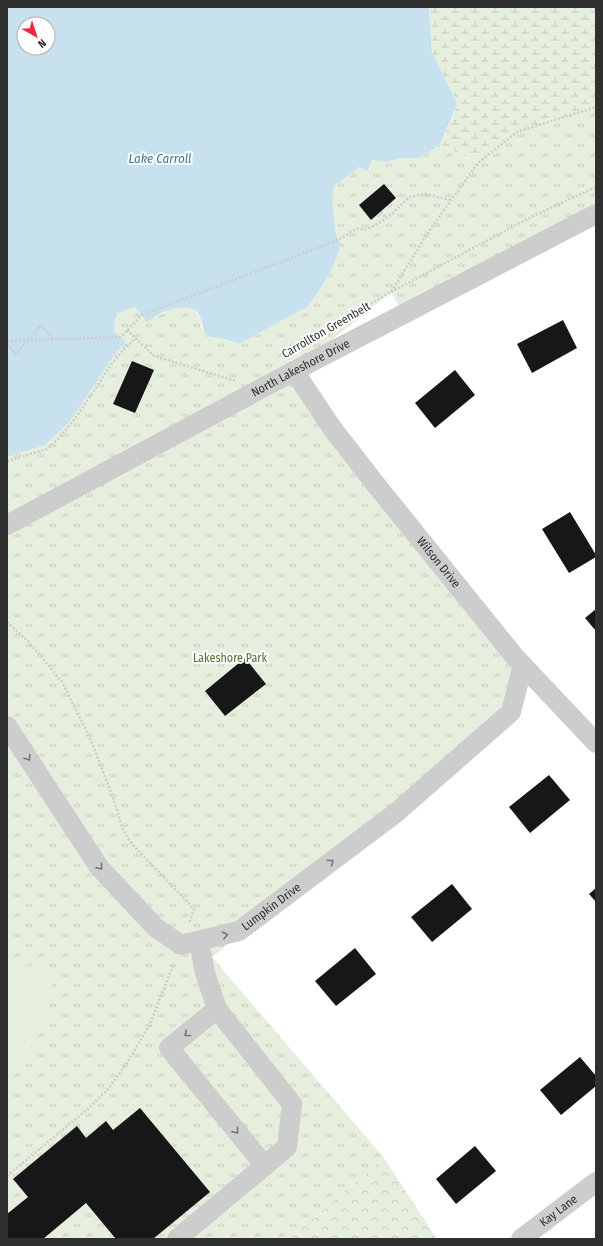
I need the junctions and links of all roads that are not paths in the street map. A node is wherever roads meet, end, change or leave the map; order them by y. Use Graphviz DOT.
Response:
graph roads {
  1 [pos="596,214"];
  2 [pos="294,371"];
  3 [pos="7,525"];
  4 [pos="523,665"];
  5 [pos="7,726"];
  6 [pos="594,737"];
  7 [pos="199,941"];
  8 [pos="217,1009"];
  9 [pos="265,1166"];
  10 [pos="596,1182"];
  11 [pos="177,1239"];
  12 [pos="521,1239"];
  1 -- 2 [label="street, North Lakeshore Drive"];
  2 -- 3 [label="street, North Lakeshore Drive"];
  2 -- 4 [label="street, Wilson Drive"];
  4 -- 6 [label="street, Wilson Drive"];
  7 -- 4 [label="street, Lumpkin Drive, one-way"];
  5 -- 7 [label="street, Lumpkin Drive, one-way"];
  7 -- 8 [label="street"];
  8 -- 9 [label="street"];
  8 -- 9 [label="street, one-way"];
  9 -- 11 [label="street"];
  10 -- 12 [label="street, Kay Lane"];
}
